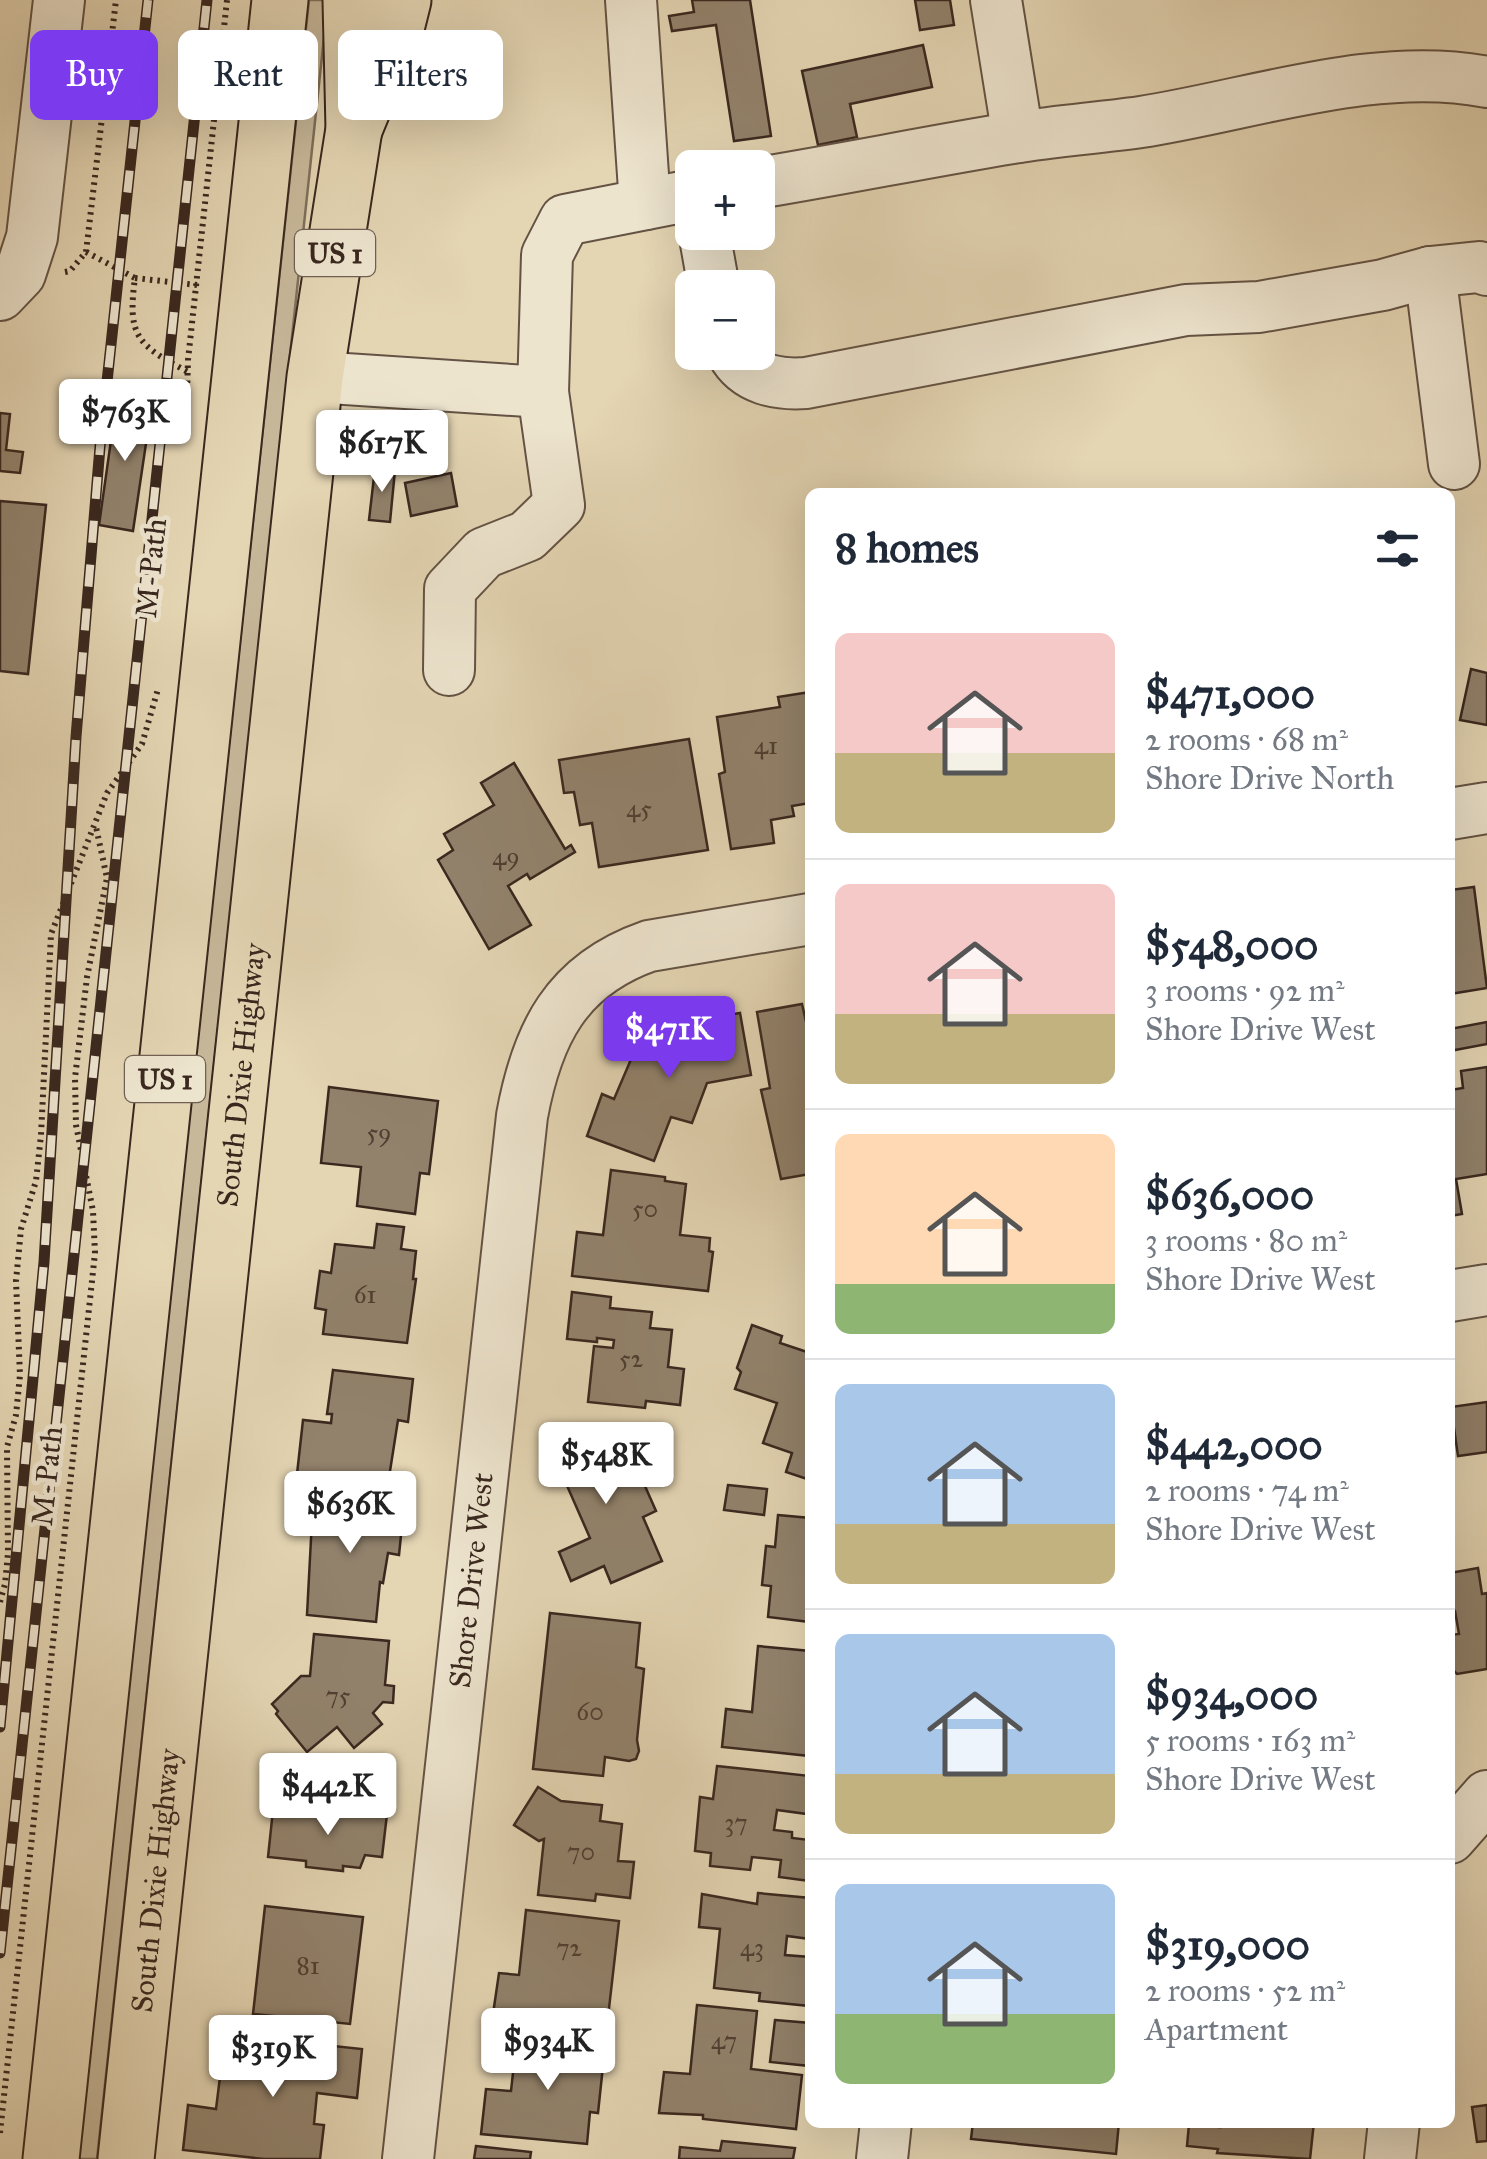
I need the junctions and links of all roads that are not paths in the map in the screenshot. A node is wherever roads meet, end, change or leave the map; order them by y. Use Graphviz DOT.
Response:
graph roads {
  1 [pos="59,0"];
  2 [pos="280,0"];
  3 [pos="351,0"];
  4 [pos="402,0"];
  5 [pos="631,0"];
  6 [pos="996,0"];
  7 [pos="1487,82"];
  8 [pos="354,129"];
  9 [pos="1018,137"];
  10 [pos="775,180"];
  11 [pos="669,199"];
  12 [pos="1487,270"];
  13 [pos="1430,272"];
  14 [pos="0,295"];
  15 [pos="748,370"];
  16 [pos="315,378"];
  17 [pos="544,392"];
  18 [pos="1454,464"];
  19 [pos="449,670"];
  20 [pos="1487,808"];
  21 [pos="1455,813"];
  22 [pos="805,921"];
  23 [pos="1487,1290"];
  24 [pos="1455,1295"];
  25 [pos="1487,1796"];
  26 [pos="1455,1832"];
  27 [pos="885,2128"];
  28 [pos="1393,2128"];
  29 [pos="51,2159"];
  30 [pos="126,2159"];
  31 [pos="408,2159"];
  32 [pos="882,2159"];
  33 [pos="1390,2159"];
  1 -- 14 [label="street"];
  2 -- 29 [label="main road, US 1"];
  3 -- 8 [label="main road"];
  4 -- 8 [label="main road, South Dixie Highway"];
  5 -- 11 [label="street"];
  6 -- 9 [label="street"];
  7 -- 9 [label="street"];
  8 -- 16 [label="main road, South Dixie Highway / US 1"];
  9 -- 10 [label="street"];
  11 -- 17 [label="street"];
  12 -- 13 [label="street"];
  13 -- 15 [label="street"];
  13 -- 18 [label="street"];
  16 -- 17 [label="street"];
  16 -- 30 [label="main road, South Dixie Highway / US 1"];
  17 -- 19 [label="street"];
  20 -- 21 [label="street"];
  22 -- 31 [label="street, Shore Drive West"];
  23 -- 24 [label="street"];
  25 -- 26 [label="street"];
  27 -- 32 [label="street"];
  28 -- 33 [label="street"];
}
